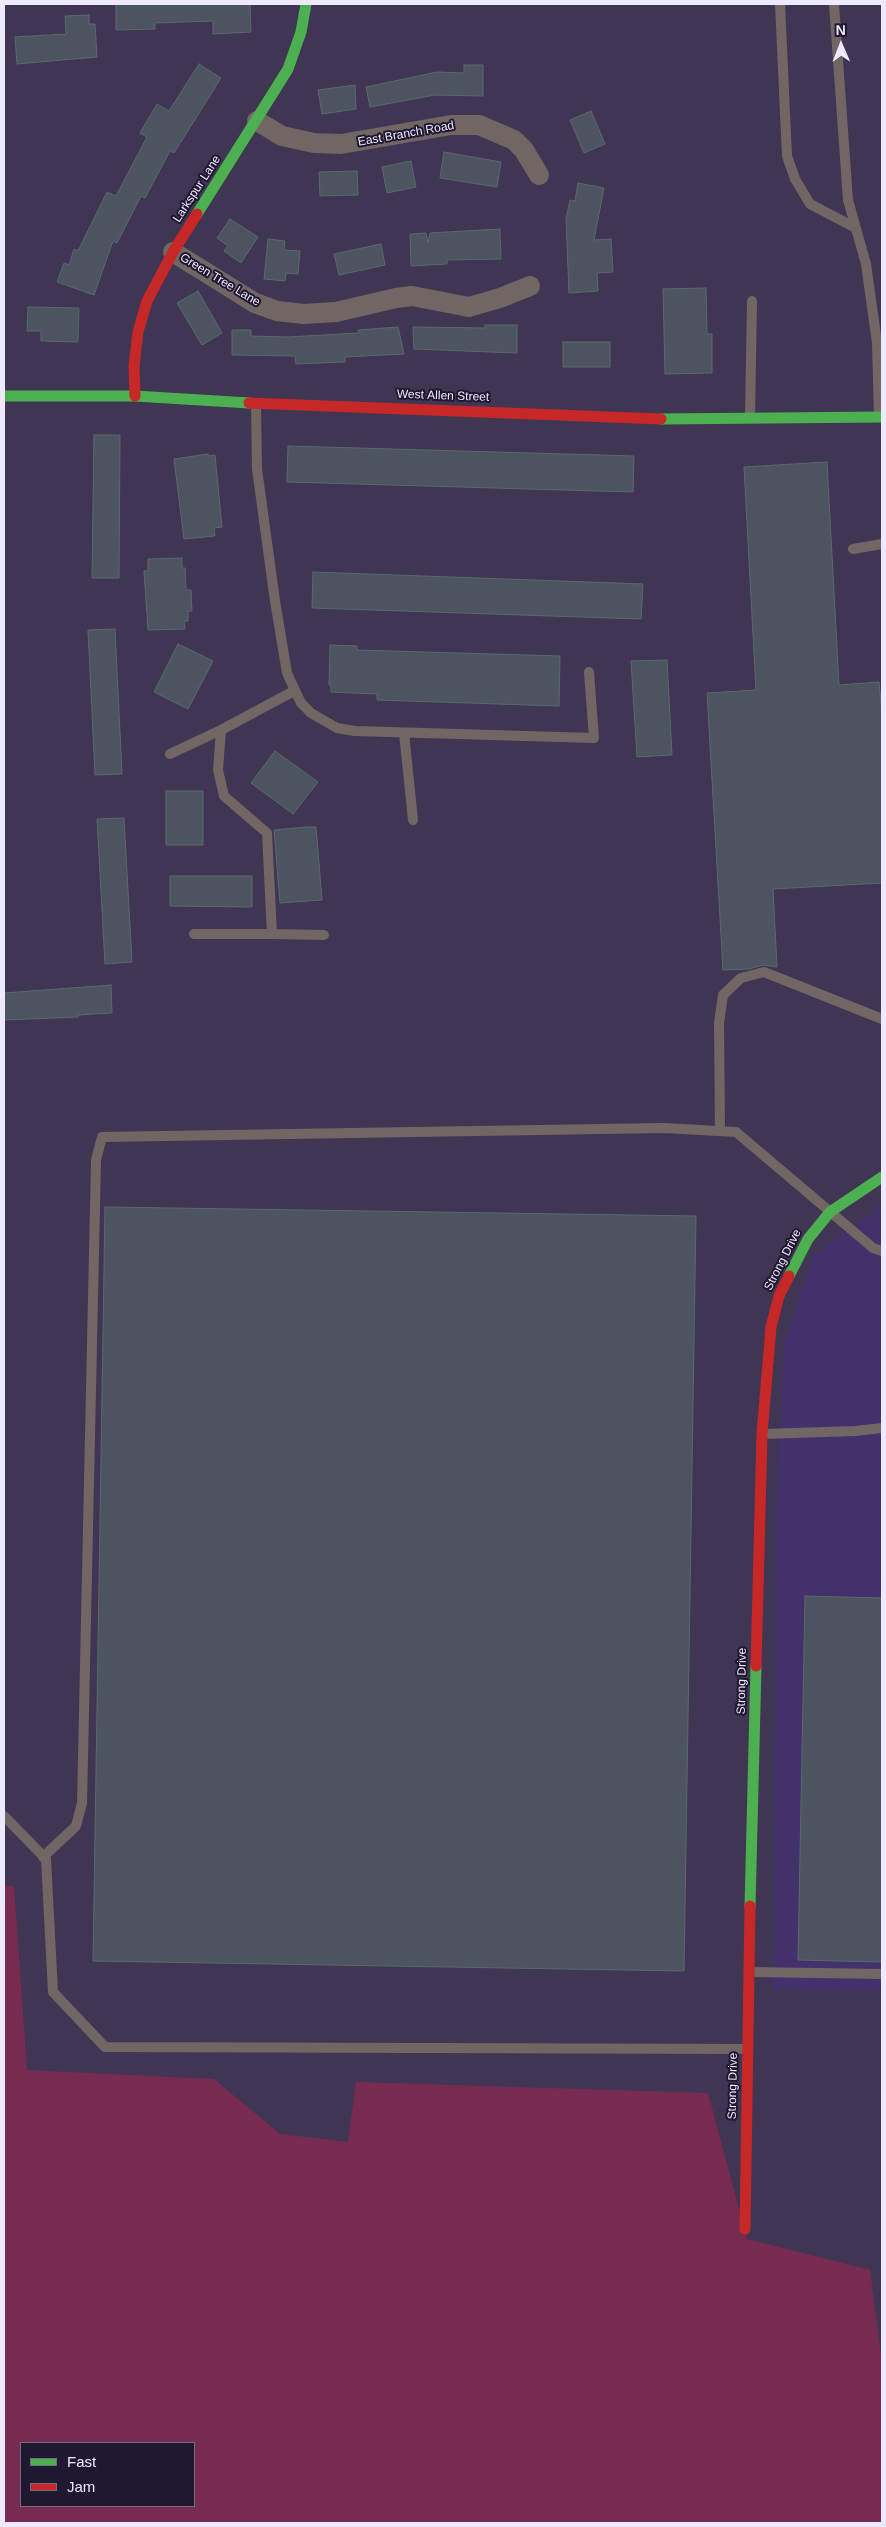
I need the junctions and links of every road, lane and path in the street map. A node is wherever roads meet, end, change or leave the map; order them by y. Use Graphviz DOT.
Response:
graph roads {
  1 [pos="306,4"];
  2 [pos="780,4"];
  3 [pos="834,4"];
  4 [pos="257,121"];
  5 [pos="539,175"];
  6 [pos="856,228"];
  7 [pos="173,252"];
  8 [pos="530,286"];
  9 [pos="752,301"];
  10 [pos="4,396"];
  11 [pos="135,396"];
  12 [pos="256,403"];
  13 [pos="881,416"];
  14 [pos="750,418"];
  15 [pos="882,544"];
  16 [pos="853,549"];
  17 [pos="589,672"];
  18 [pos="294,691"];
  19 [pos="221,730"];
  20 [pos="404,733"];
  21 [pos="170,754"];
  22 [pos="413,820"];
  23 [pos="194,934"];
  24 [pos="272,934"];
  25 [pos="324,935"];
  26 [pos="882,1019"];
  27 [pos="720,1131"];
  28 [pos="882,1177"];
  29 [pos="830,1212"];
  30 [pos="882,1251"];
  31 [pos="882,1428"];
  32 [pos="762,1434"];
  33 [pos="4,1816"];
  34 [pos="43,1857"];
  35 [pos="750,1972"];
  36 [pos="882,1974"];
  37 [pos="747,2049"];
  38 [pos="745,2229"];
  1 -- 4 [label="street, Larkspur Lane"];
  2 -- 6 [label="lane"];
  3 -- 6 [label="lane"];
  4 -- 5 [label="street, East Branch Road"];
  4 -- 7 [label="street, Larkspur Lane"];
  6 -- 13 [label="lane"];
  7 -- 8 [label="street, Green Tree Lane"];
  7 -- 11 [label="street, Larkspur Lane"];
  9 -- 14 [label="lane"];
  10 -- 11 [label="street, West Allen Street"];
  11 -- 12 [label="street, West Allen Street"];
  12 -- 14 [label="street, West Allen Street"];
  12 -- 18 [label="lane"];
  13 -- 14 [label="street, West Allen Street"];
  15 -- 16 [label="lane"];
  17 -- 20 [label="lane"];
  18 -- 19 [label="lane"];
  18 -- 20 [label="lane"];
  19 -- 21 [label="lane"];
  19 -- 24 [label="lane"];
  20 -- 22 [label="lane"];
  23 -- 24 [label="lane"];
  24 -- 25 [label="lane"];
  26 -- 27 [label="lane"];
  27 -- 29 [label="lane"];
  27 -- 34 [label="lane"];
  28 -- 29 [label="street, Strong Drive"];
  29 -- 30 [label="lane"];
  29 -- 32 [label="street, Strong Drive"];
  31 -- 32 [label="lane"];
  32 -- 35 [label="street, Strong Drive"];
  33 -- 34 [label="lane"];
  34 -- 37 [label="lane"];
  35 -- 36 [label="lane"];
  35 -- 37 [label="street, Strong Drive"];
  37 -- 38 [label="street, Strong Drive"];
}
